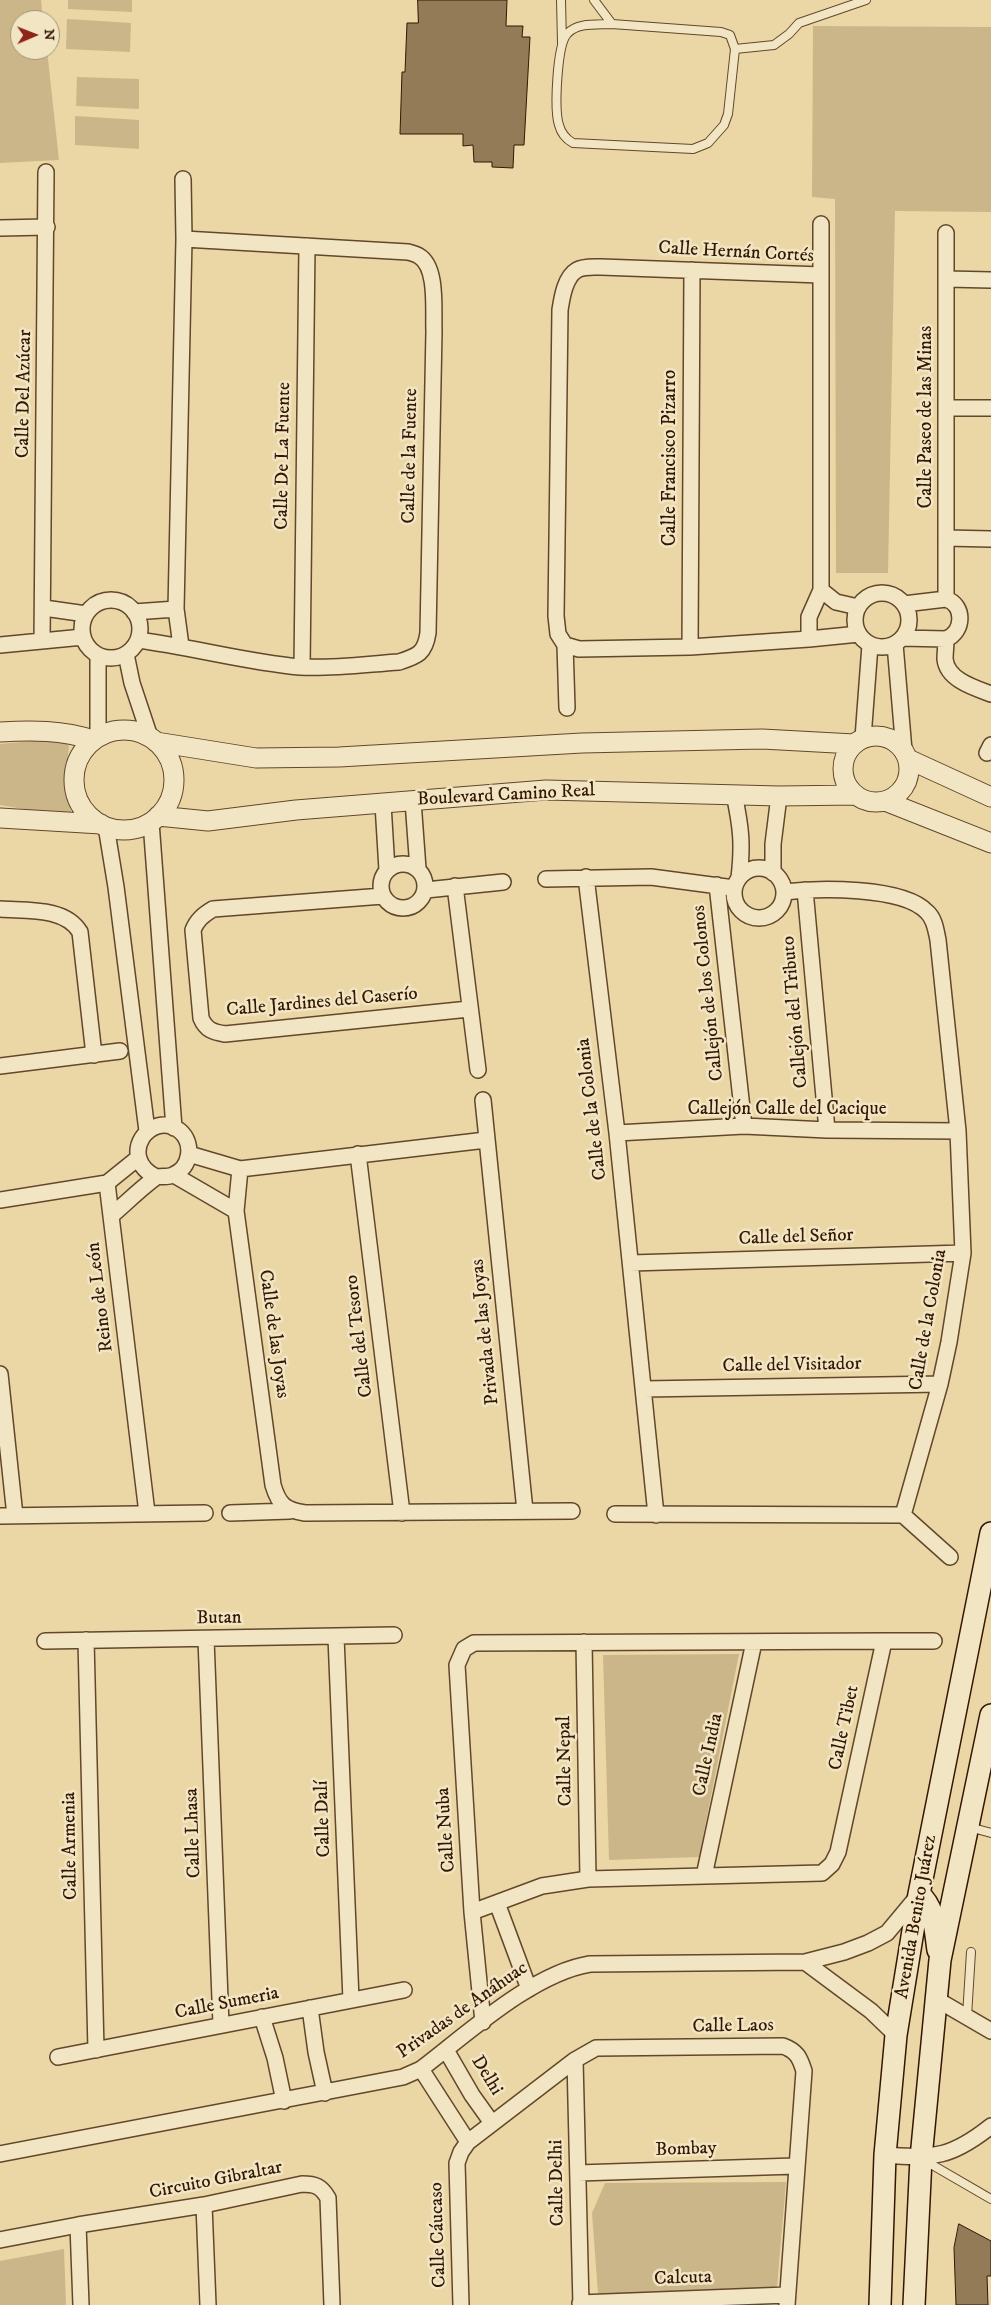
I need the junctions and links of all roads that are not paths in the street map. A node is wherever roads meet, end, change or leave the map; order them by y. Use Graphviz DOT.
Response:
graph roads {
  1 [pos="561,0"];
  2 [pos="594,0"];
  3 [pos="866,0"];
  4 [pos="612,24"];
  5 [pos="562,44"];
  6 [pos="735,49"];
  7 [pos="46,172"];
  8 [pos="183,179"];
  9 [pos="821,224"];
  10 [pos="47,227"];
  11 [pos="0,228"];
  12 [pos="946,233"];
  13 [pos="184,239"];
  14 [pos="308,246"];
  15 [pos="692,270"];
  16 [pos="821,275"];
  17 [pos="947,279"];
  18 [pos="991,280"];
  19 [pos="946,408"];
  20 [pos="991,408"];
  21 [pos="946,538"];
  22 [pos="991,539"];
  23 [pos="821,590"];
  24 [pos="946,599"];
  25 [pos="904,604"];
  26 [pos="858,607"];
  27 [pos="44,608"];
  28 [pos="176,609"];
  29 [pos="134,612"];
  30 [pos="86,614"];
  31 [pos="859,634"];
  32 [pos="83,636"];
  33 [pos="809,639"];
  34 [pos="946,639"];
  35 [pos="138,640"];
  36 [pos="42,641"];
  37 [pos="898,641"];
  38 [pos="0,645"];
  39 [pos="566,645"];
  40 [pos="870,645"];
  41 [pos="181,646"];
  42 [pos="690,647"];
  43 [pos="126,654"];
  44 [pos="98,655"];
  45 [pos="302,667"];
  46 [pos="991,694"];
  47 [pos="567,708"];
  48 [pos="0,732"];
  49 [pos="96,737"];
  50 [pos="153,740"];
  51 [pos="859,741"];
  52 [pos="906,755"];
  53 [pos="734,794"];
  54 [pos="856,795"];
  55 [pos="779,796"];
  56 [pos="991,797"];
  57 [pos="413,801"];
  58 [pos="885,801"];
  59 [pos="383,804"];
  60 [pos="0,818"];
  61 [pos="154,819"];
  62 [pos="103,825"];
  63 [pos="991,843"];
  64 [pos="418,869"];
  65 [pos="387,870"];
  66 [pos="773,873"];
  67 [pos="586,877"];
  68 [pos="546,879"];
  69 [pos="503,882"];
  70 [pos="736,883"];
  71 [pos="717,885"];
  72 [pos="455,886"];
  73 [pos="426,890"];
  74 [pos="805,890"];
  75 [pos="784,892"];
  76 [pos="383,896"];
  77 [pos="0,909"];
  78 [pos="469,1009"];
  79 [pos="120,1051"];
  80 [pos="94,1055"];
  81 [pos="0,1066"];
  82 [pos="478,1070"];
  83 [pos="483,1100"];
  84 [pos="744,1126"];
  85 [pos="174,1128"];
  86 [pos="827,1130"];
  87 [pos="147,1131"];
  88 [pos="958,1131"];
  89 [pos="617,1133"];
  90 [pos="486,1140"];
  91 [pos="189,1154"];
  92 [pos="358,1154"];
  93 [pos="138,1158"];
  94 [pos="240,1169"];
  95 [pos="174,1175"];
  96 [pos="156,1177"];
  97 [pos="107,1183"];
  98 [pos="0,1200"];
  99 [pos="236,1211"];
  100 [pos="111,1216"];
  101 [pos="963,1252"];
  102 [pos="631,1263"];
  103 [pos="0,1374"];
  104 [pos="940,1384"];
  105 [pos="644,1389"];
  106 [pos="290,1511"];
  107 [pos="525,1511"];
  108 [pos="572,1511"];
  109 [pos="147,1513"];
  110 [pos="205,1513"];
  111 [pos="230,1513"];
  112 [pos="402,1513"];
  113 [pos="615,1514"];
  114 [pos="656,1515"];
  115 [pos="903,1515"];
  116 [pos="8,1516"];
  117 [pos="991,1533"];
  118 [pos="950,1557"];
  119 [pos="394,1635"];
  120 [pos="336,1637"];
  121 [pos="206,1639"];
  122 [pos="86,1640"];
  123 [pos="45,1641"];
  124 [pos="884,1641"];
  125 [pos="934,1641"];
  126 [pos="584,1642"];
  127 [pos="754,1642"];
  128 [pos="991,1715"];
  129 [pos="988,1743"];
  130 [pos="969,1826"];
  131 [pos="991,1834"];
  132 [pos="704,1876"];
  133 [pos="588,1879"];
  134 [pos="919,1894"];
  135 [pos="497,1903"];
  136 [pos="472,1912"];
  137 [pos="971,1952"];
  138 [pos="940,1960"];
  139 [pos="805,1962"];
  140 [pos="529,1988"];
  141 [pos="404,1990"];
  142 [pos="936,1999"];
  143 [pos="350,2000"];
  144 [pos="310,2008"];
  145 [pos="967,2016"];
  146 [pos="262,2017"];
  147 [pos="483,2022"];
  148 [pos="221,2025"];
  149 [pos="991,2031"];
  150 [pos="896,2036"];
  151 [pos="96,2050"];
  152 [pos="446,2050"];
  153 [pos="58,2057"];
  154 [pos="575,2060"];
  155 [pos="421,2070"];
  156 [pos="325,2093"];
  157 [pos="284,2101"];
  158 [pos="492,2124"];
  159 [pos="991,2126"];
  160 [pos="468,2142"];
  161 [pos="0,2154"];
  162 [pos="885,2155"];
  163 [pos="921,2158"];
  164 [pos="457,2164"];
  165 [pos="795,2166"];
  166 [pos="578,2173"];
  167 [pos="991,2199"];
  168 [pos="204,2205"];
  169 [pos="78,2225"];
  170 [pos="0,2240"];
  171 [pos="787,2300"];
  172 [pos="580,2304"];
  173 [pos="81,2305"];
  174 [pos="208,2305"];
  175 [pos="332,2305"];
  176 [pos="461,2305"];
  177 [pos="880,2305"];
  178 [pos="914,2305"];
  1 -- 5 [label="lane"];
  2 -- 4 [label="lane"];
  3 -- 6 [label="lane"];
  4 -- 5 [label="lane"];
  4 -- 6 [label="lane"];
  5 -- 6 [label="lane"];
  7 -- 10 [label="street, Calle Del Azúcar"];
  8 -- 13 [label="street"];
  9 -- 16 [label="street"];
  10 -- 11 [label="street"];
  10 -- 27 [label="street, Calle Del Azúcar"];
  12 -- 17 [label="street, Calle Paseo de las Minas"];
  13 -- 14 [label="street, Calle de la Fuente"];
  13 -- 28 [label="street"];
  14 -- 45 [label="street, Calle De La Fuente"];
  14 -- 45 [label="street, Calle de la Fuente"];
  15 -- 16 [label="street, Calle Hernán Cortés"];
  15 -- 39 [label="street, Calle Hernán Cortés"];
  15 -- 42 [label="street, Calle Francisco Pizarro"];
  16 -- 23 [label="street, Calle Hernán Cortés"];
  17 -- 18 [label="street"];
  17 -- 19 [label="street, Calle Paseo de las Minas"];
  19 -- 20 [label="street"];
  19 -- 21 [label="street, Calle Paseo de las Minas"];
  21 -- 22 [label="street"];
  21 -- 24 [label="street, Calle Paseo de las Minas"];
  23 -- 26 [label="street"];
  23 -- 33 [label="street, Calle Hernán Cortés"];
  24 -- 25 [label="street"];
  24 -- 34 [label="street"];
  25 -- 26 [label="street"];
  25 -- 37 [label="street"];
  26 -- 31 [label="street"];
  27 -- 30 [label="street"];
  27 -- 36 [label="street, Calle Del Azúcar"];
  28 -- 29 [label="street"];
  28 -- 41 [label="street"];
  29 -- 30 [label="street"];
  29 -- 35 [label="street"];
  30 -- 32 [label="street"];
  31 -- 33 [label="street"];
  31 -- 40 [label="street"];
  32 -- 36 [label="street"];
  32 -- 44 [label="street"];
  33 -- 42 [label="street"];
  34 -- 37 [label="street"];
  34 -- 46 [label="street"];
  35 -- 41 [label="street"];
  35 -- 43 [label="street"];
  36 -- 38 [label="street"];
  37 -- 40 [label="street"];
  37 -- 52 [label="street"];
  39 -- 42 [label="street"];
  39 -- 47 [label="street"];
  40 -- 51 [label="street"];
  41 -- 45 [label="street, Calle de la Fuente"];
  43 -- 44 [label="street"];
  43 -- 50 [label="street"];
  44 -- 49 [label="street"];
  48 -- 49 [label="street"];
  49 -- 50 [label="street"];
  49 -- 62 [label="street"];
  50 -- 51 [label="street"];
  50 -- 61 [label="street"];
  51 -- 52 [label="street"];
  51 -- 54 [label="street"];
  52 -- 56 [label="street"];
  52 -- 58 [label="street"];
  53 -- 55 [label="street, Boulevard Camino Real"];
  53 -- 57 [label="street, Boulevard Camino Real"];
  53 -- 70 [label="street"];
  54 -- 55 [label="street, Boulevard Camino Real"];
  54 -- 58 [label="street"];
  55 -- 66 [label="street"];
  57 -- 59 [label="street, Boulevard Camino Real"];
  57 -- 64 [label="street"];
  58 -- 63 [label="street"];
  59 -- 61 [label="street, Boulevard Camino Real"];
  59 -- 65 [label="street"];
  60 -- 62 [label="street"];
  61 -- 62 [label="street"];
  61 -- 85 [label="street"];
  62 -- 87 [label="street"];
  64 -- 65 [label="street"];
  64 -- 73 [label="street"];
  65 -- 76 [label="street"];
  66 -- 70 [label="street"];
  66 -- 75 [label="street"];
  67 -- 68 [label="street"];
  67 -- 71 [label="street"];
  67 -- 89 [label="street, Calle de la Colonia"];
  69 -- 72 [label="street"];
  70 -- 71 [label="street"];
  70 -- 75 [label="street"];
  71 -- 84 [label="street, Callejón de los Colonos"];
  72 -- 73 [label="street"];
  72 -- 78 [label="street"];
  73 -- 76 [label="street"];
  74 -- 75 [label="street, Calle de la Colonia"];
  74 -- 86 [label="street, Callejón del Tributo"];
  74 -- 88 [label="street, Calle de la Colonia"];
  76 -- 78 [label="street, Calle Jardines del Caserío"];
  77 -- 80 [label="street"];
  78 -- 82 [label="street"];
  79 -- 80 [label="street"];
  80 -- 81 [label="street"];
  83 -- 90 [label="street, Privada de las Joyas"];
  84 -- 86 [label="street, Callejón Calle del Cacique"];
  84 -- 89 [label="street, Callejón Calle del Cacique"];
  85 -- 87 [label="street"];
  85 -- 91 [label="street"];
  86 -- 88 [label="street, Callejón Calle del Cacique"];
  87 -- 93 [label="street"];
  88 -- 101 [label="street, Calle de la Colonia"];
  89 -- 102 [label="street, Calle de la Colonia"];
  90 -- 92 [label="street"];
  90 -- 107 [label="street, Privada de las Joyas"];
  91 -- 94 [label="street"];
  91 -- 95 [label="street"];
  92 -- 94 [label="street"];
  92 -- 112 [label="street, Calle del Tesoro"];
  93 -- 96 [label="street"];
  93 -- 97 [label="street"];
  94 -- 99 [label="street, Calle de las Joyas"];
  95 -- 96 [label="street"];
  95 -- 99 [label="street"];
  96 -- 100 [label="street"];
  97 -- 98 [label="street"];
  97 -- 100 [label="street, Reino de León"];
  99 -- 106 [label="street, Calle de las Joyas"];
  100 -- 109 [label="street, Reino de León"];
  101 -- 102 [label="street, Calle del Señor"];
  101 -- 104 [label="street, Calle de la Colonia"];
  102 -- 105 [label="street, Calle de la Colonia"];
  103 -- 116 [label="street"];
  104 -- 105 [label="street, Calle del Visitador"];
  104 -- 115 [label="street, Calle de la Colonia"];
  105 -- 114 [label="street, Calle de la Colonia"];
  106 -- 111 [label="street"];
  106 -- 112 [label="street"];
  107 -- 108 [label="street"];
  107 -- 112 [label="street"];
  109 -- 110 [label="street"];
  109 -- 116 [label="street"];
  113 -- 114 [label="street"];
  114 -- 115 [label="street"];
  115 -- 118 [label="street"];
  117 -- 134 [label="main road, Avenida Benito Juárez"];
  119 -- 120 [label="street, Butan"];
  120 -- 121 [label="street, Butan"];
  120 -- 143 [label="street, Calle Dalí"];
  121 -- 122 [label="street, Butan"];
  121 -- 148 [label="street, Calle Lhasa"];
  122 -- 123 [label="street, Butan"];
  122 -- 151 [label="street, Calle Armenia"];
  124 -- 125 [label="street"];
  124 -- 127 [label="street"];
  124 -- 132 [label="street, Calle Tibet"];
  126 -- 127 [label="street"];
  126 -- 133 [label="street, Calle Nepal"];
  126 -- 136 [label="street, Calle Nuba"];
  127 -- 132 [label="street, Calle India"];
  128 -- 129 [label="main road, Avenida Benito Juárez"];
  129 -- 130 [label="main road, Avenida Benito Juárez"];
  130 -- 131 [label="lane"];
  130 -- 138 [label="main road, Avenida Benito Juárez"];
  132 -- 133 [label="street, Calle Tibet"];
  133 -- 135 [label="street, Calle Tibet"];
  134 -- 138 [label="main road"];
  134 -- 139 [label="street, Privadas de Anáhuac"];
  134 -- 150 [label="main road, Avenida Benito Juárez"];
  135 -- 136 [label="street, Calle Tibet"];
  135 -- 140 [label="street"];
  136 -- 147 [label="street, Calle Nuba"];
  137 -- 145 [label="lane"];
  138 -- 142 [label="main road, Avenida Benito Juárez"];
  139 -- 140 [label="street, Privadas de Anáhuac"];
  139 -- 150 [label="street"];
  140 -- 147 [label="street, Privadas de Anáhuac"];
  141 -- 143 [label="street, Calle Sumeria"];
  142 -- 145 [label="street"];
  142 -- 163 [label="main road, Avenida Benito Juárez"];
  143 -- 144 [label="street, Calle Sumeria"];
  144 -- 146 [label="street, Calle Sumeria"];
  144 -- 156 [label="street"];
  145 -- 149 [label="street"];
  146 -- 148 [label="street, Calle Sumeria"];
  146 -- 157 [label="street"];
  147 -- 152 [label="street, Privadas de Anáhuac"];
  148 -- 151 [label="street, Calle Sumeria"];
  150 -- 162 [label="main road, Avenida Benito Juárez"];
  151 -- 153 [label="street, Calle Sumeria"];
  152 -- 155 [label="street, Privadas de Anáhuac"];
  152 -- 158 [label="street, Delhi"];
  154 -- 158 [label="street, Calle Laos"];
  154 -- 165 [label="street, Calle Laos"];
  154 -- 166 [label="street, Calle Delhi"];
  155 -- 156 [label="street, Privadas de Anáhuac"];
  155 -- 160 [label="street"];
  156 -- 157 [label="street, Privadas de Anáhuac"];
  157 -- 161 [label="street, Privadas de Anáhuac"];
  158 -- 160 [label="street, Calle Laos"];
  159 -- 163 [label="street"];
  160 -- 164 [label="street, Calle Laos"];
  162 -- 163 [label="street"];
  162 -- 177 [label="main road, Avenida Benito Juárez"];
  163 -- 167 [label="lane"];
  163 -- 178 [label="main road, Avenida Benito Juárez"];
  164 -- 176 [label="street, Calle Cáucaso"];
  165 -- 166 [label="street, Bombay"];
  165 -- 171 [label="street, Calle Laos"];
  166 -- 172 [label="street, Calle Delhi"];
  168 -- 169 [label="street, Circuito Gibraltar"];
  168 -- 174 [label="street"];
  168 -- 175 [label="street, Circuito Gibraltar"];
  169 -- 170 [label="street, Circuito Gibraltar"];
  169 -- 173 [label="street"];
  171 -- 172 [label="street, Calcuta"];
}
